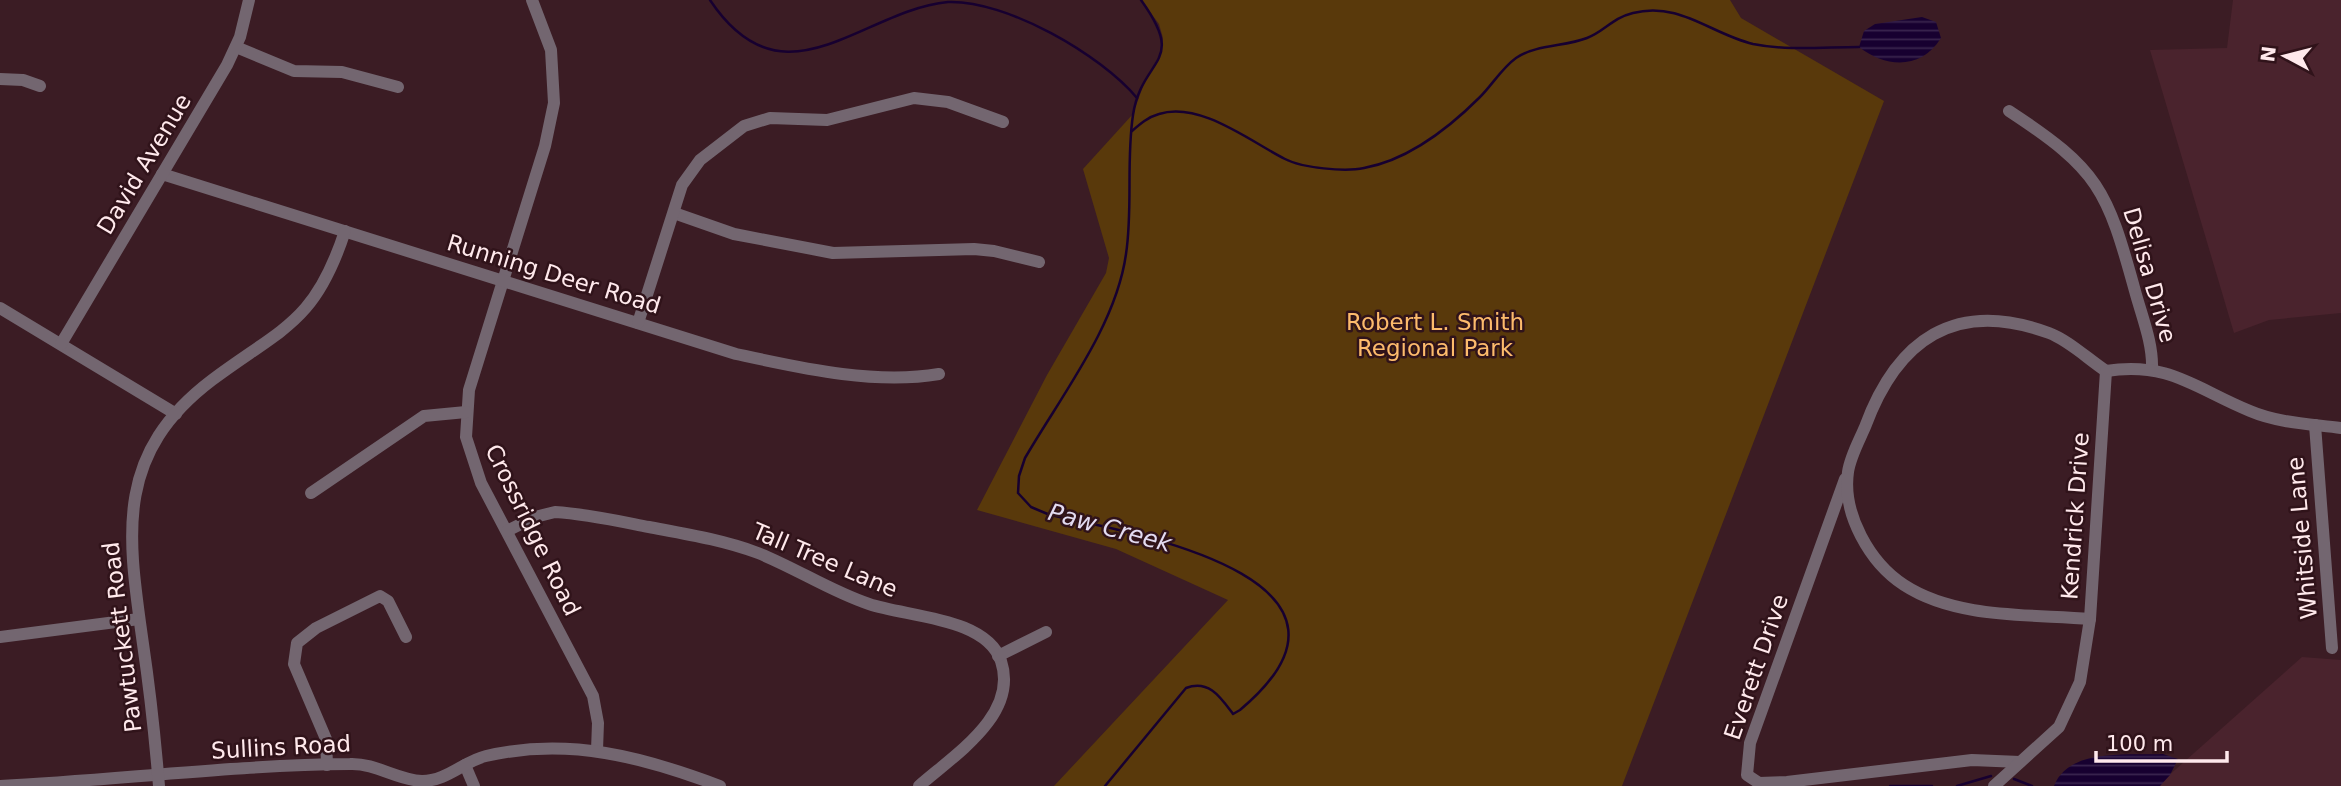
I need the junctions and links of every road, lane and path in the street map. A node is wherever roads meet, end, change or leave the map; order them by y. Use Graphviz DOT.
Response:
graph roads {
  1 [pos="249,0"];
  2 [pos="532,0"];
  3 [pos="236,47"];
  4 [pos="0,79"];
  5 [pos="40,86"];
  6 [pos="398,87"];
  7 [pos="2009,111"];
  8 [pos="1003,122"];
  9 [pos="162,174"];
  10 [pos="674,213"];
  11 [pos="345,231"];
  12 [pos="1039,262"];
  13 [pos="503,281"];
  14 [pos="2,313"];
  15 [pos="638,323"];
  16 [pos="61,344"];
  17 [pos="2152,369"];
  18 [pos="2106,371"];
  19 [pos="939,374"];
  20 [pos="466,412"];
  21 [pos="176,414"];
  22 [pos="2315,425"];
  23 [pos="2341,428"];
  24 [pos="1848,472"];
  25 [pos="311,493"];
  26 [pos="507,531"];
  27 [pos="139,619"];
  28 [pos="2090,619"];
  29 [pos="1046,632"];
  30 [pos="0,637"];
  31 [pos="407,637"];
  32 [pos="2332,648"];
  33 [pos="998,656"];
  34 [pos="597,750"];
  35 [pos="2020,762"];
  36 [pos="327,765"];
  37 [pos="465,765"];
  38 [pos="158,780"];
  39 [pos="8,786"];
  40 [pos="474,786"];
  41 [pos="720,786"];
  42 [pos="919,786"];
  43 [pos="1994,786"];
  1 -- 3 [label="street, David Avenue"];
  2 -- 13 [label="street, Crossridge Road"];
  3 -- 6 [label="street"];
  3 -- 9 [label="street, David Avenue"];
  4 -- 5 [label="street"];
  7 -- 17 [label="street, Delisa Drive"];
  8 -- 10 [label="street"];
  9 -- 11 [label="street, Running Deer Road"];
  9 -- 16 [label="street, David Avenue"];
  10 -- 12 [label="street"];
  10 -- 15 [label="street"];
  11 -- 13 [label="street, Running Deer Road"];
  11 -- 21 [label="street, Pawtuckett Road"];
  13 -- 15 [label="street, Running Deer Road"];
  13 -- 20 [label="street, Crossridge Road"];
  14 -- 16 [label="street"];
  15 -- 19 [label="street, Running Deer Road"];
  16 -- 21 [label="street"];
  17 -- 18 [label="street"];
  17 -- 22 [label="street"];
  18 -- 24 [label="street"];
  18 -- 28 [label="street, Kendrick Drive"];
  20 -- 25 [label="street"];
  20 -- 26 [label="street, Crossridge Road"];
  21 -- 27 [label="street, Pawtuckett Road"];
  22 -- 23 [label="street"];
  22 -- 32 [label="street, Whitside Lane"];
  24 -- 28 [label="street"];
  24 -- 35 [label="street, Everett Drive"];
  26 -- 33 [label="street, Tall Tree Lane"];
  26 -- 34 [label="street, Crossridge Road"];
  27 -- 30 [label="street"];
  27 -- 38 [label="street, Pawtuckett Road"];
  28 -- 35 [label="street, Kendrick Drive"];
  29 -- 33 [label="street"];
  31 -- 36 [label="street"];
  33 -- 42 [label="street"];
  34 -- 37 [label="street, Sullins Road"];
  34 -- 41 [label="street, Sullins Road"];
  35 -- 43 [label="street, Kendrick Drive"];
  36 -- 37 [label="street, Sullins Road"];
  36 -- 38 [label="street, Sullins Road"];
  37 -- 40 [label="street"];
  38 -- 39 [label="street, Sullins Road"];
}
